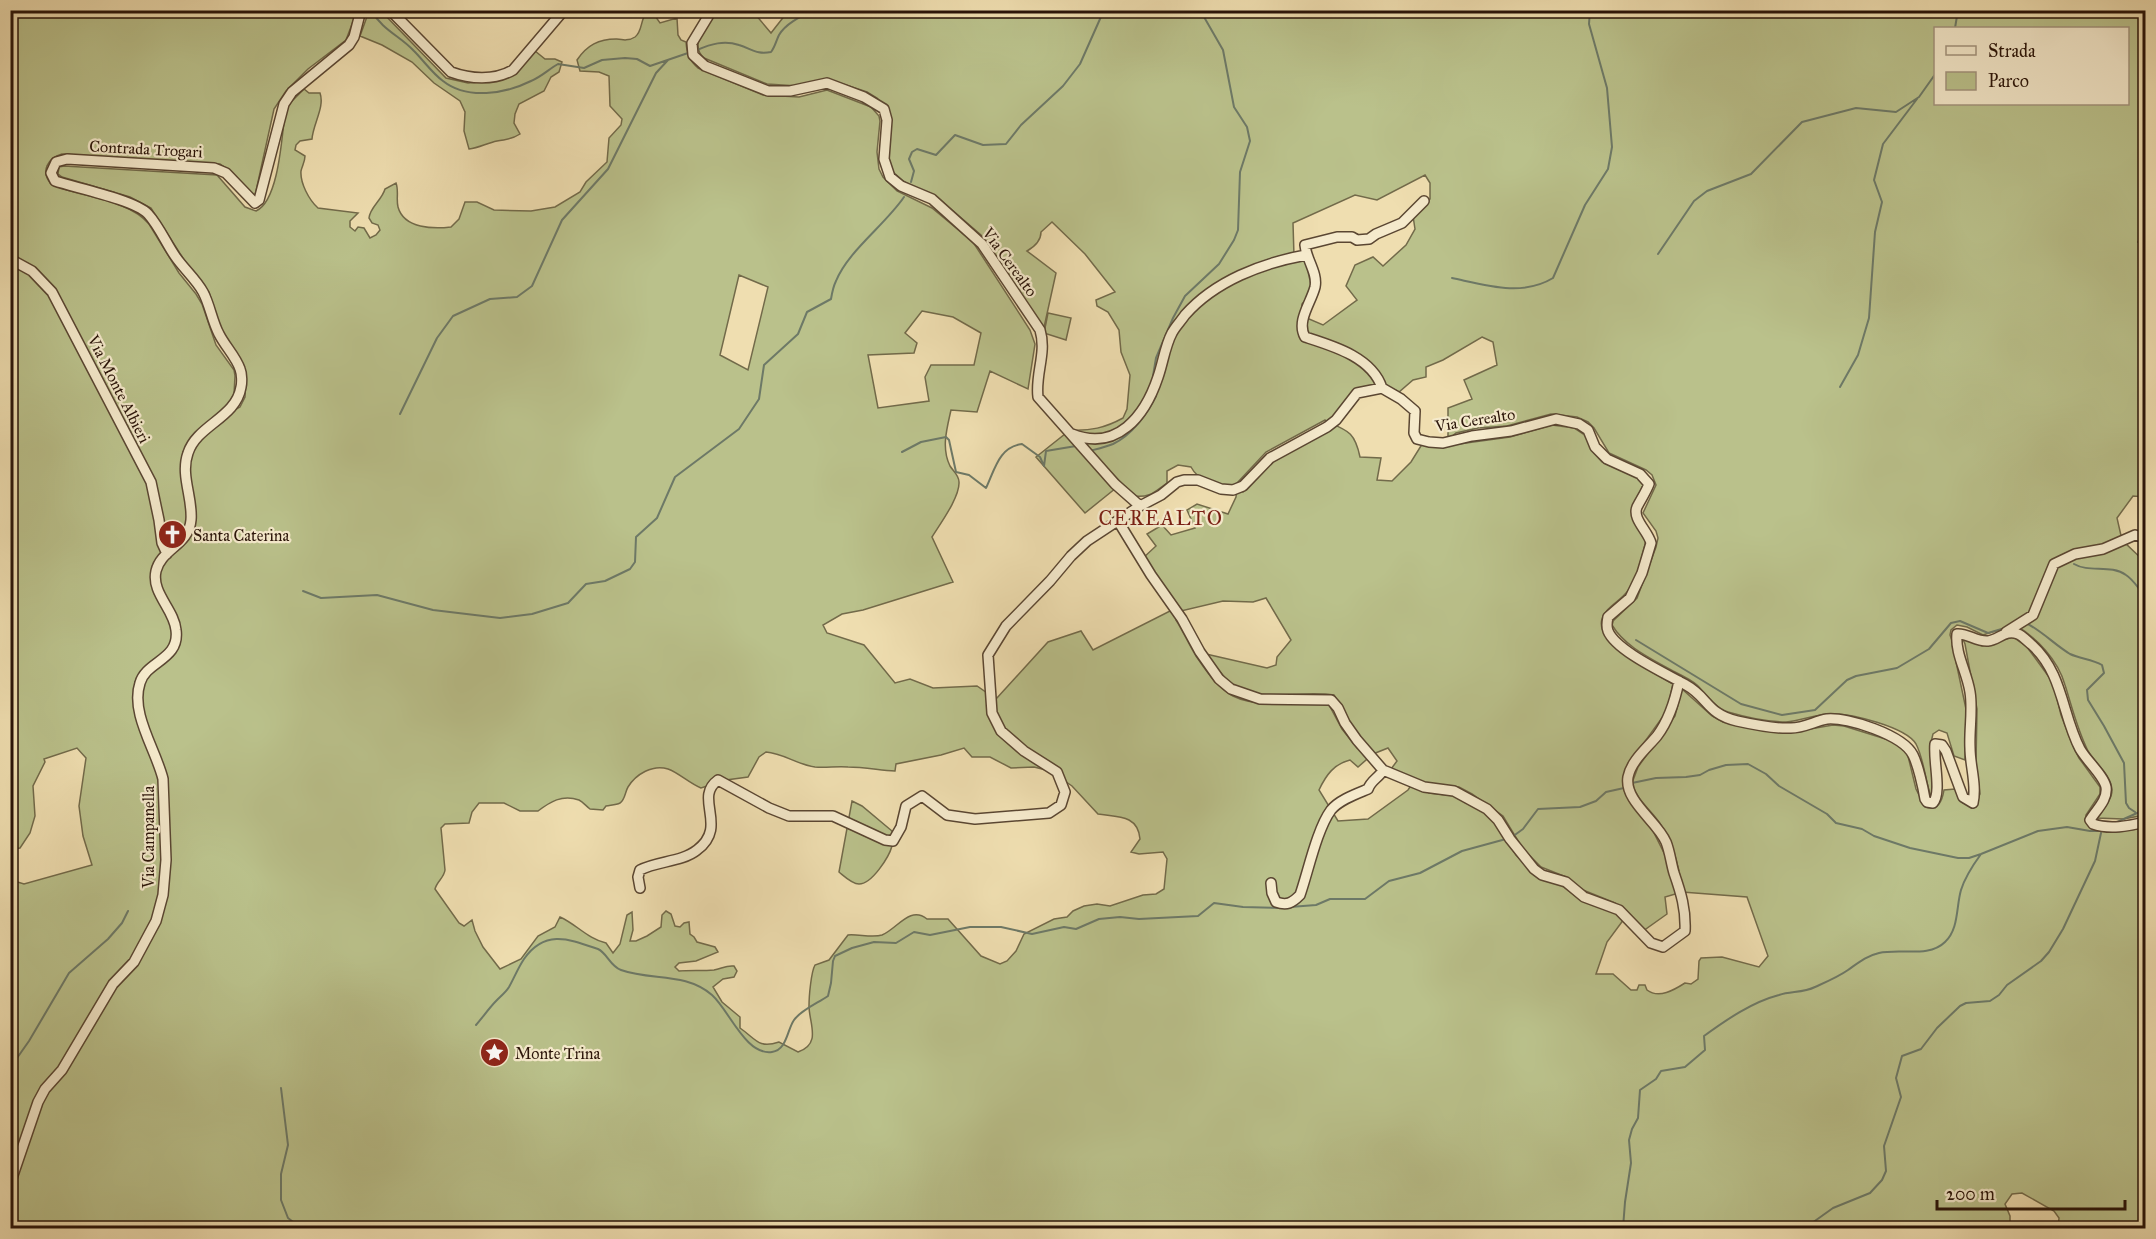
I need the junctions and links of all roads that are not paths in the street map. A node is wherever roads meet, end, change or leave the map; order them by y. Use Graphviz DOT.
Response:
graph roads {
  1 [pos="17,10"];
  2 [pos="361,10"];
  3 [pos="390,10"];
  4 [pos="564,10"];
  5 [pos="712,10"];
  6 [pos="10,19"];
  7 [pos="1424,201"];
  8 [pos="1306,255"];
  9 [pos="10,259"];
  10 [pos="1382,388"];
  11 [pos="1069,433"];
  12 [pos="1140,506"];
  13 [pos="191,520"];
  14 [pos="1119,521"];
  15 [pos="2145,538"];
  16 [pos="167,554"];
  17 [pos="2006,632"];
  18 [pos="1679,681"];
  19 [pos="1383,771"];
  20 [pos="2145,822"];
  21 [pos="1271,883"];
  22 [pos="640,888"];
  23 [pos="10,1184"];
  1 -- 6 [label="street"];
  2 -- 13 [label="street, Contrada Trogari"];
  3 -- 4 [label="street"];
  5 -- 11 [label="street, Via Cerealto"];
  7 -- 8 [label="street"];
  8 -- 10 [label="street"];
  8 -- 11 [label="street"];
  9 -- 16 [label="street, Via Monte Albieri"];
  10 -- 12 [label="street"];
  10 -- 18 [label="street, Via Cerealto"];
  11 -- 12 [label="street, Via Cerealto"];
  12 -- 14 [label="street"];
  13 -- 16 [label="street, Via Campanella"];
  14 -- 19 [label="street"];
  14 -- 22 [label="street"];
  15 -- 17 [label="street"];
  16 -- 23 [label="street, Via Campanella"];
  17 -- 18 [label="street"];
  17 -- 20 [label="street"];
  18 -- 19 [label="street"];
  19 -- 21 [label="street"];
}
